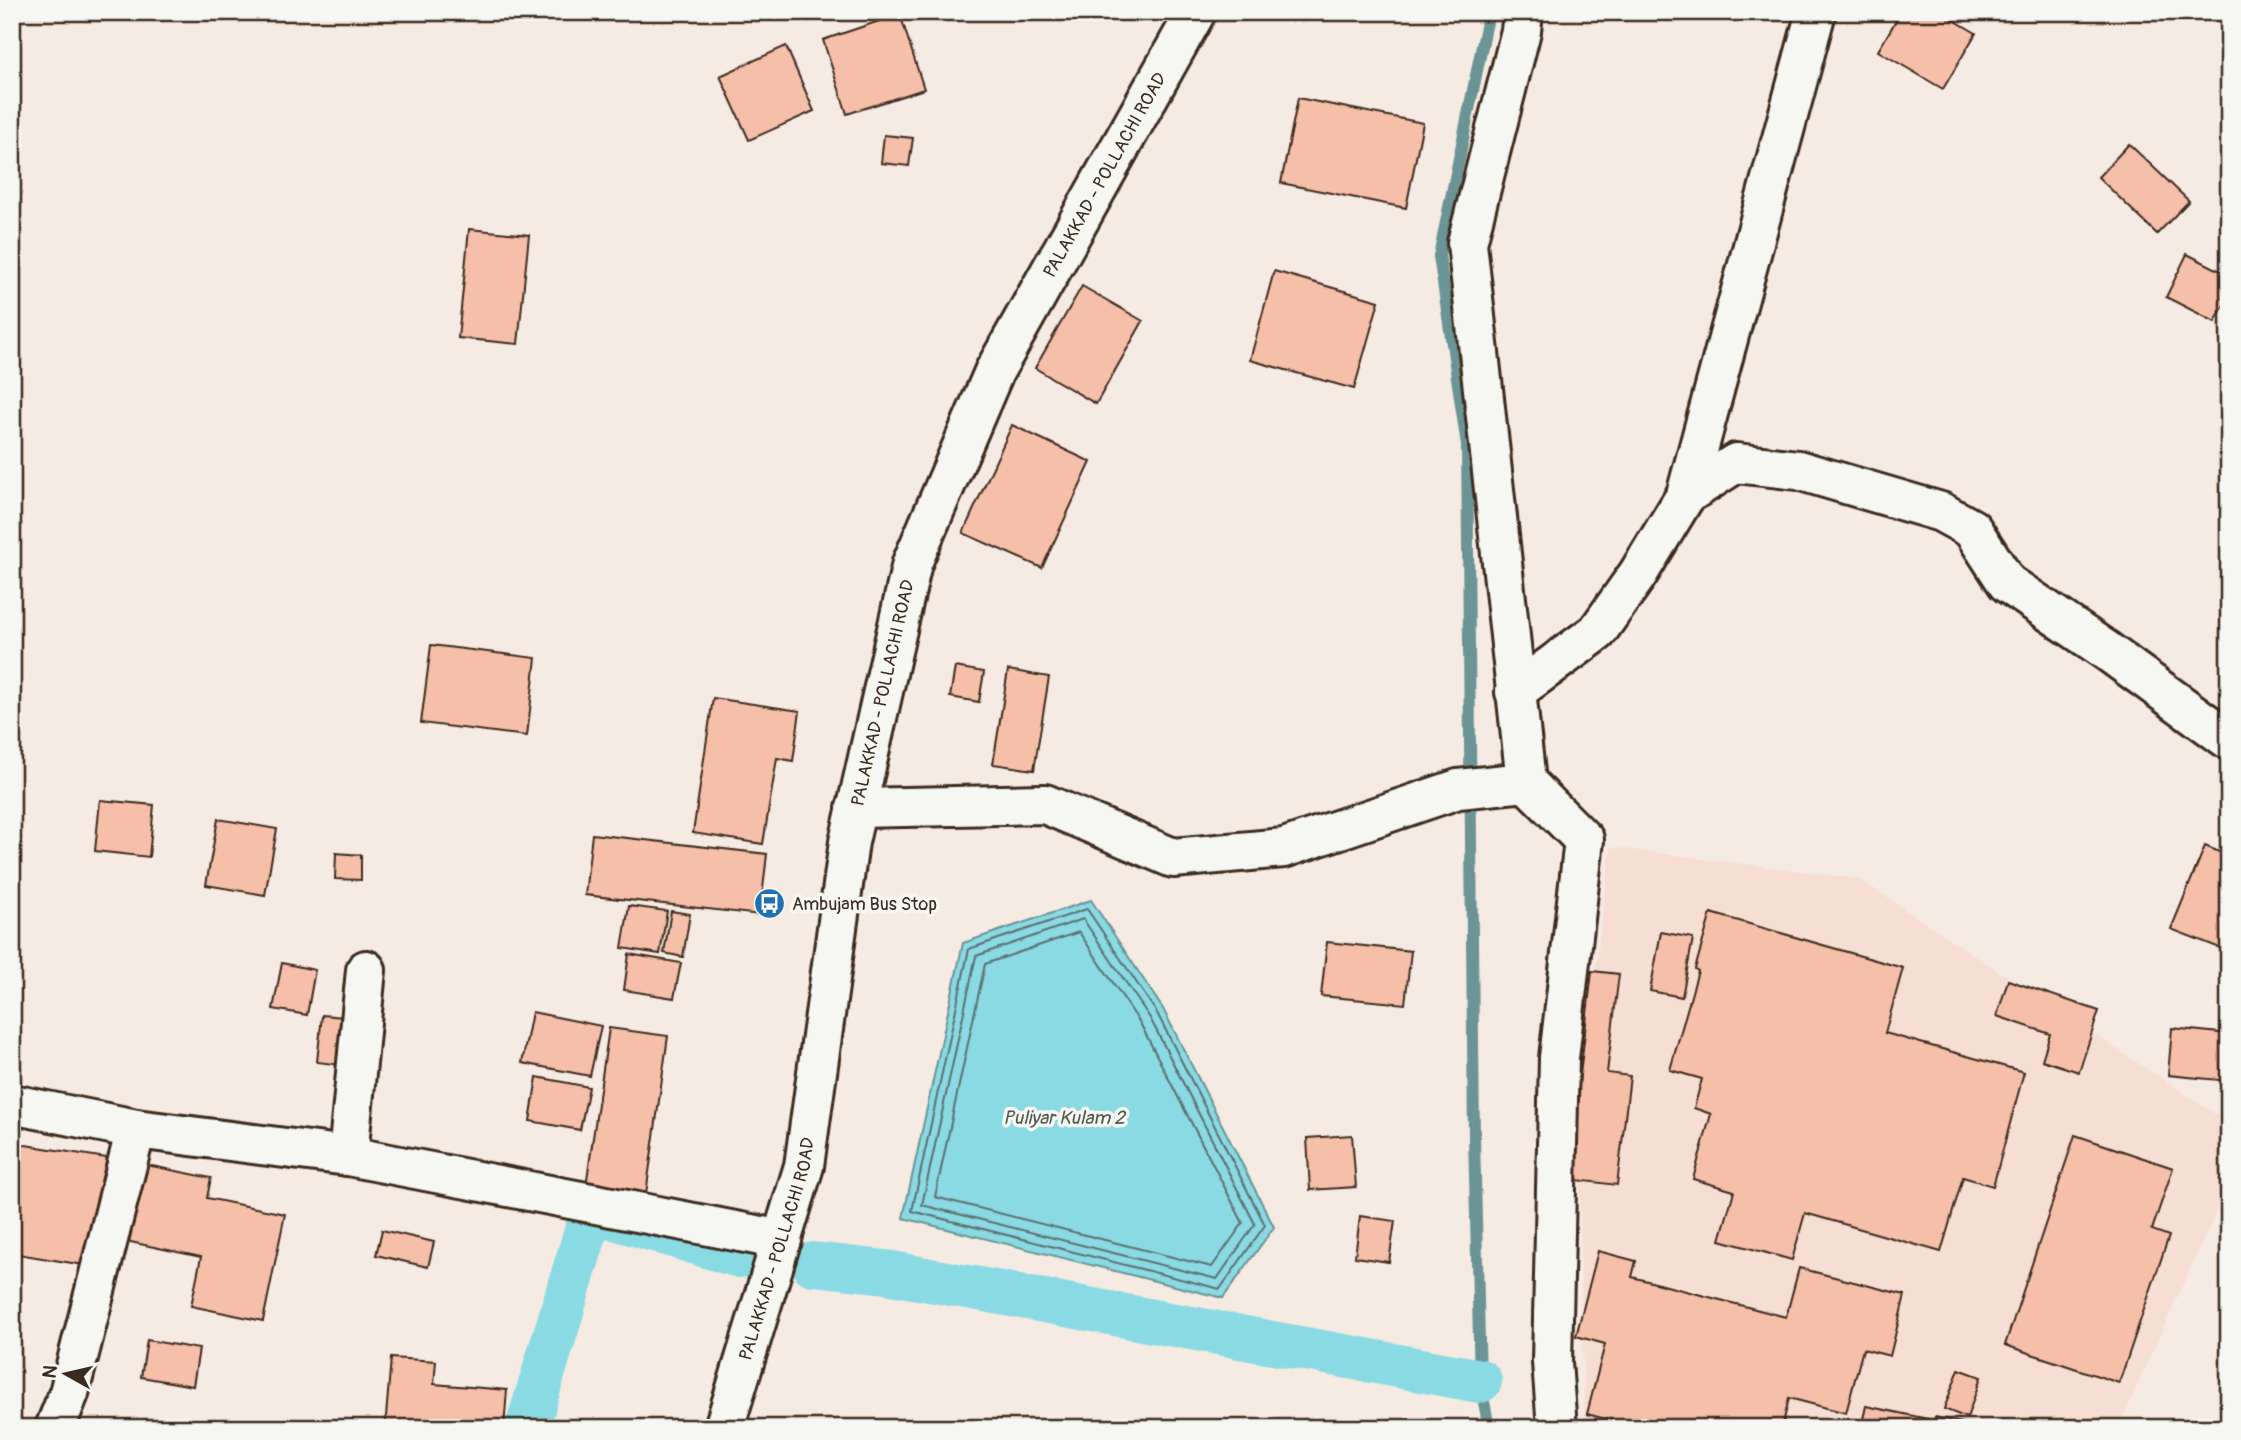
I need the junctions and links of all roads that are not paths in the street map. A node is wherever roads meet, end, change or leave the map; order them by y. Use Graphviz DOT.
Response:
graph roads {
  1 [pos="1196,12"];
  2 [pos="1523,12"];
  3 [pos="1816,12"];
  4 [pos="1686,495"];
  5 [pos="1516,692"];
  6 [pos="2229,740"];
  7 [pos="1525,782"];
  8 [pos="856,808"];
  9 [pos="366,970"];
  10 [pos="12,1104"];
  11 [pos="136,1129"];
  12 [pos="348,1156"];
  13 [pos="782,1240"];
  14 [pos="55,1428"];
  15 [pos="724,1428"];
  16 [pos="1557,1428"];
  1 -- 8 [label="street, PALAKKAD - POLLACHI ROAD"];
  2 -- 5 [label="street"];
  3 -- 4 [label="street"];
  4 -- 5 [label="street"];
  4 -- 6 [label="street"];
  5 -- 7 [label="street"];
  7 -- 8 [label="street"];
  7 -- 16 [label="street"];
  8 -- 13 [label="street, PALAKKAD - POLLACHI ROAD"];
  9 -- 12 [label="street"];
  10 -- 11 [label="street"];
  11 -- 12 [label="street"];
  11 -- 14 [label="street"];
  12 -- 13 [label="street"];
  13 -- 15 [label="street, PALAKKAD - POLLACHI ROAD"];
}
